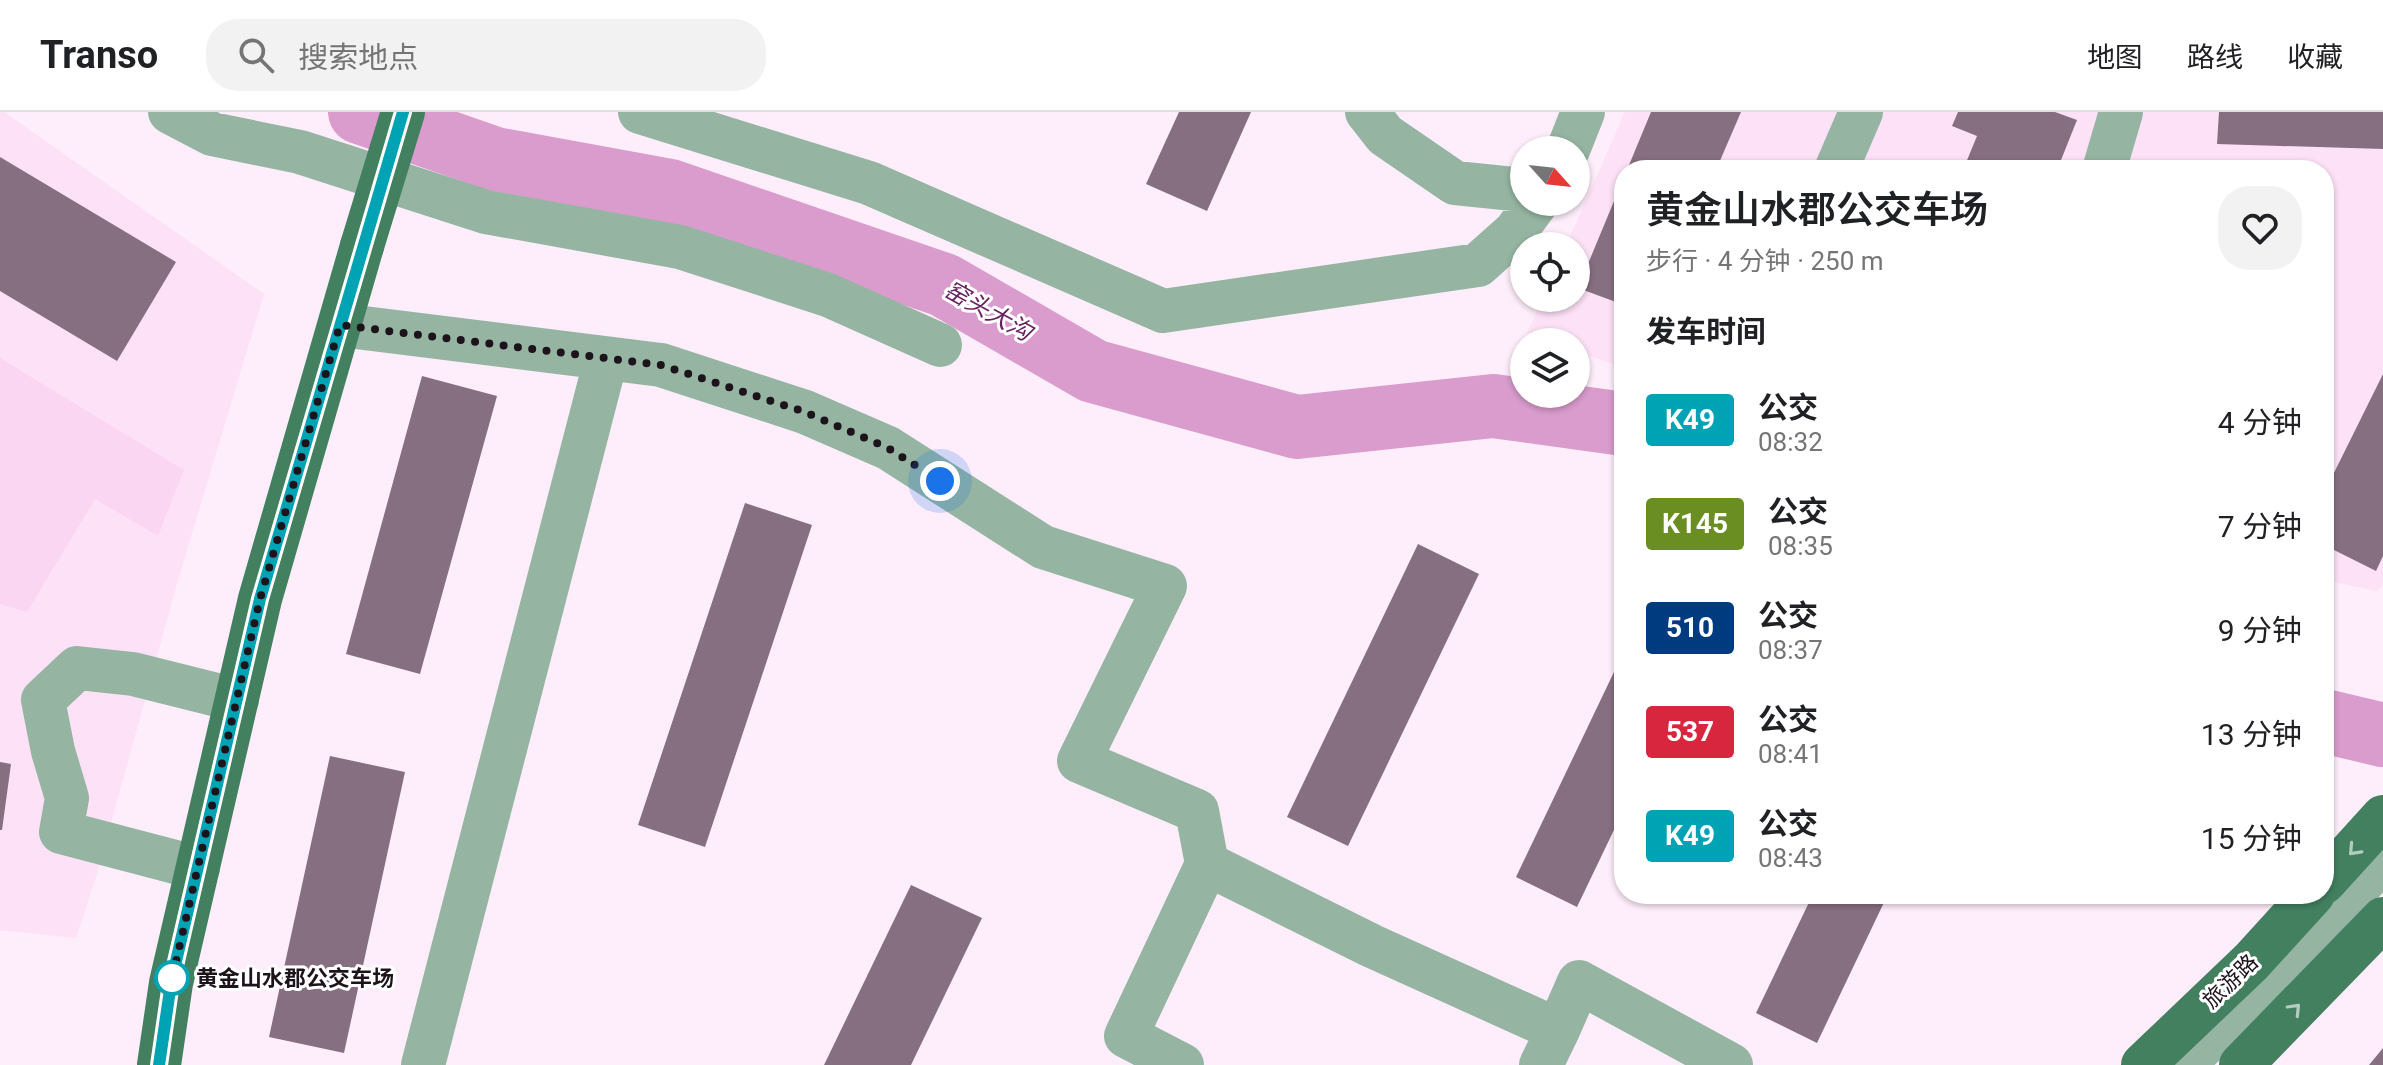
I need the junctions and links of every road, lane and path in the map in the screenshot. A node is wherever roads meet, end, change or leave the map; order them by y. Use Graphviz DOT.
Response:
graph roads {
  1 [pos="170,112"];
  2 [pos="403,112"];
  3 [pos="640,112"];
  4 [pos="1367,112"];
  5 [pos="1583,112"];
  6 [pos="1861,112"];
  7 [pos="2121,112"];
  8 [pos="1574,136"];
  9 [pos="1840,160"];
  10 [pos="2107,160"];
  11 [pos="1510,189"];
  12 [pos="1527,216"];
  13 [pos="340,325"];
  14 [pos="940,345"];
  15 [pos="606,359"];
  16 [pos="237,700"];
  17 [pos="2383,817"];
  18 [pos="2383,861"];
  19 [pos="1207,864"];
  20 [pos="198,868"];
  21 [pos="2334,871"];
  22 [pos="2304,904"];
  23 [pos="2383,919"];
  24 [pos="1550,1048"];
  25 [pos="159,1065"];
  26 [pos="423,1065"];
  27 [pos="1182,1065"];
  28 [pos="1731,1065"];
  29 [pos="2143,1065"];
  30 [pos="2182,1065"];
  31 [pos="2241,1065"];
  1 -- 14 [label="street"];
  2 -- 13 [label="main road, bridge"];
  3 -- 12 [label="street"];
  4 -- 11 [label="street"];
  5 -- 8 [label="street"];
  6 -- 9 [label="street"];
  7 -- 10 [label="street"];
  13 -- 15 [label="street"];
  13 -- 16 [label="main road"];
  15 -- 19 [label="street"];
  15 -- 26 [label="street"];
  16 -- 20 [label="main road"];
  16 -- 20 [label="street"];
  17 -- 21 [label="main road, one-way"];
  18 -- 30 [label="street"];
  19 -- 24 [label="street"];
  19 -- 27 [label="street"];
  20 -- 25 [label="main road"];
  22 -- 29 [label="main road, 旅游路"];
  31 -- 23 [label="main road, one-way"];
  24 -- 28 [label="street"];
}
